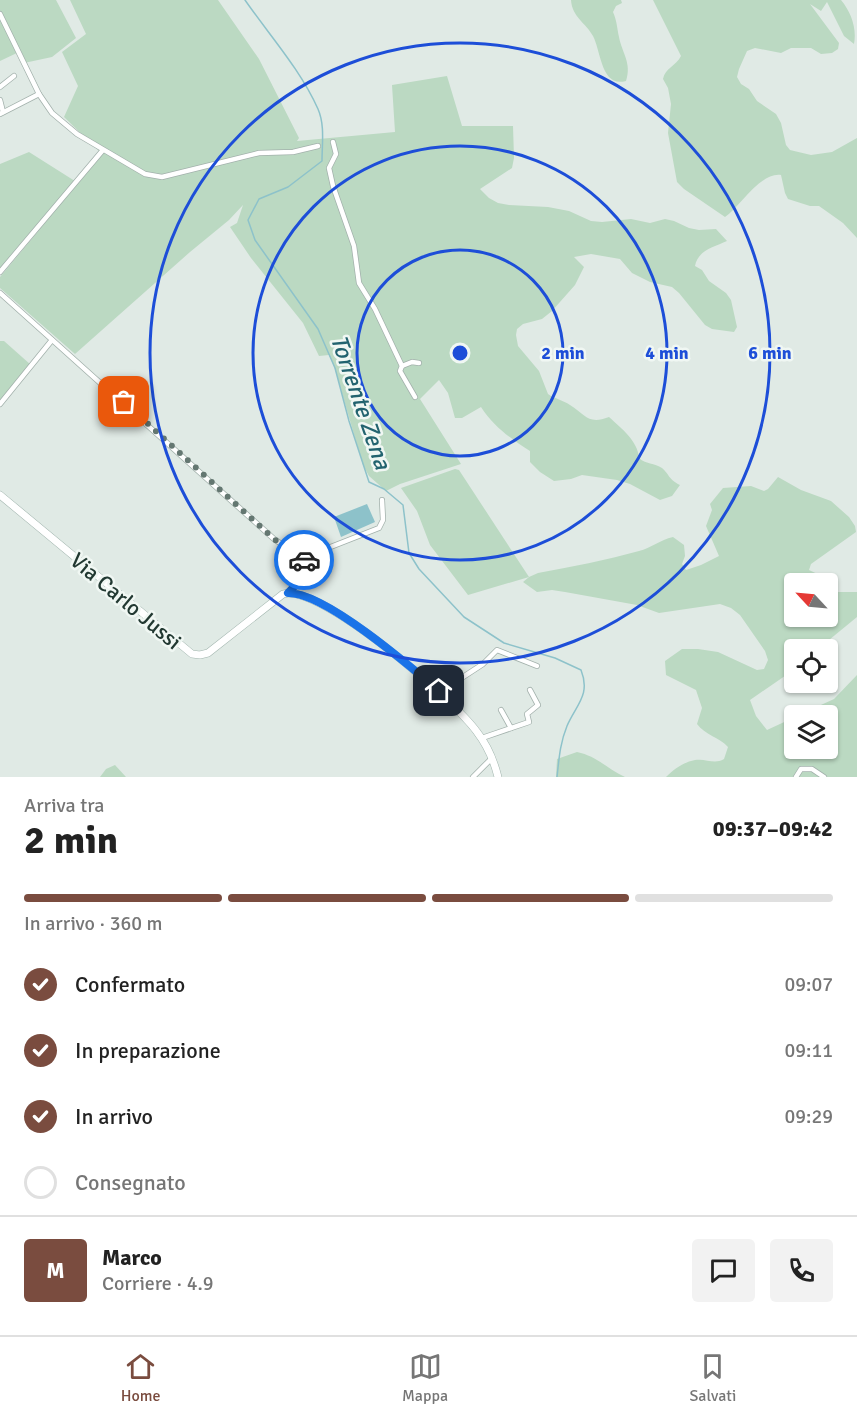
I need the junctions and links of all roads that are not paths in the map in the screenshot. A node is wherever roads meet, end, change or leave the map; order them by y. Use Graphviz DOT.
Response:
graph roads {
  1 [pos="0,14"];
  2 [pos="14,76"];
  3 [pos="0,87"];
  4 [pos="39,94"];
  5 [pos="0,100"];
  6 [pos="2,113"];
  7 [pos="333,142"];
  8 [pos="318,146"];
  9 [pos="103,150"];
  10 [pos="0,272"];
  11 [pos="0,293"];
  12 [pos="52,340"];
  13 [pos="419,363"];
  14 [pos="402,366"];
  15 [pos="415,397"];
  16 [pos="0,404"];
  17 [pos="0,495"];
  18 [pos="382,500"];
  19 [pos="314,566"];
  20 [pos="288,593"];
  21 [pos="537,666"];
  22 [pos="530,690"];
  23 [pos="440,692"];
  24 [pos="501,710"];
  25 [pos="511,728"];
  26 [pos="482,738"];
  27 [pos="491,759"];
  28 [pos="473,777"];
  29 [pos="498,777"];
  30 [pos="796,777"];
  31 [pos="824,777"];
  1 -- 4 [label="street"];
  2 -- 3 [label="street"];
  4 -- 6 [label="street"];
  4 -- 9 [label="street"];
  5 -- 6 [label="street"];
  7 -- 14 [label="street"];
  8 -- 9 [label="street"];
  9 -- 10 [label="street"];
  11 -- 12 [label="street"];
  12 -- 16 [label="street"];
  12 -- 19 [label="street"];
  13 -- 14 [label="street"];
  14 -- 15 [label="street"];
  17 -- 20 [label="street, Via Carlo Jussi"];
  18 -- 19 [label="street, Via Carlo Jussi"];
  19 -- 20 [label="street, Via Carlo Jussi"];
  20 -- 23 [label="street"];
  21 -- 23 [label="street"];
  22 -- 25 [label="street"];
  23 -- 26 [label="street"];
  24 -- 25 [label="street"];
  25 -- 26 [label="street"];
  26 -- 27 [label="street"];
  27 -- 28 [label="street"];
  27 -- 29 [label="street"];
  30 -- 31 [label="street"];
}
